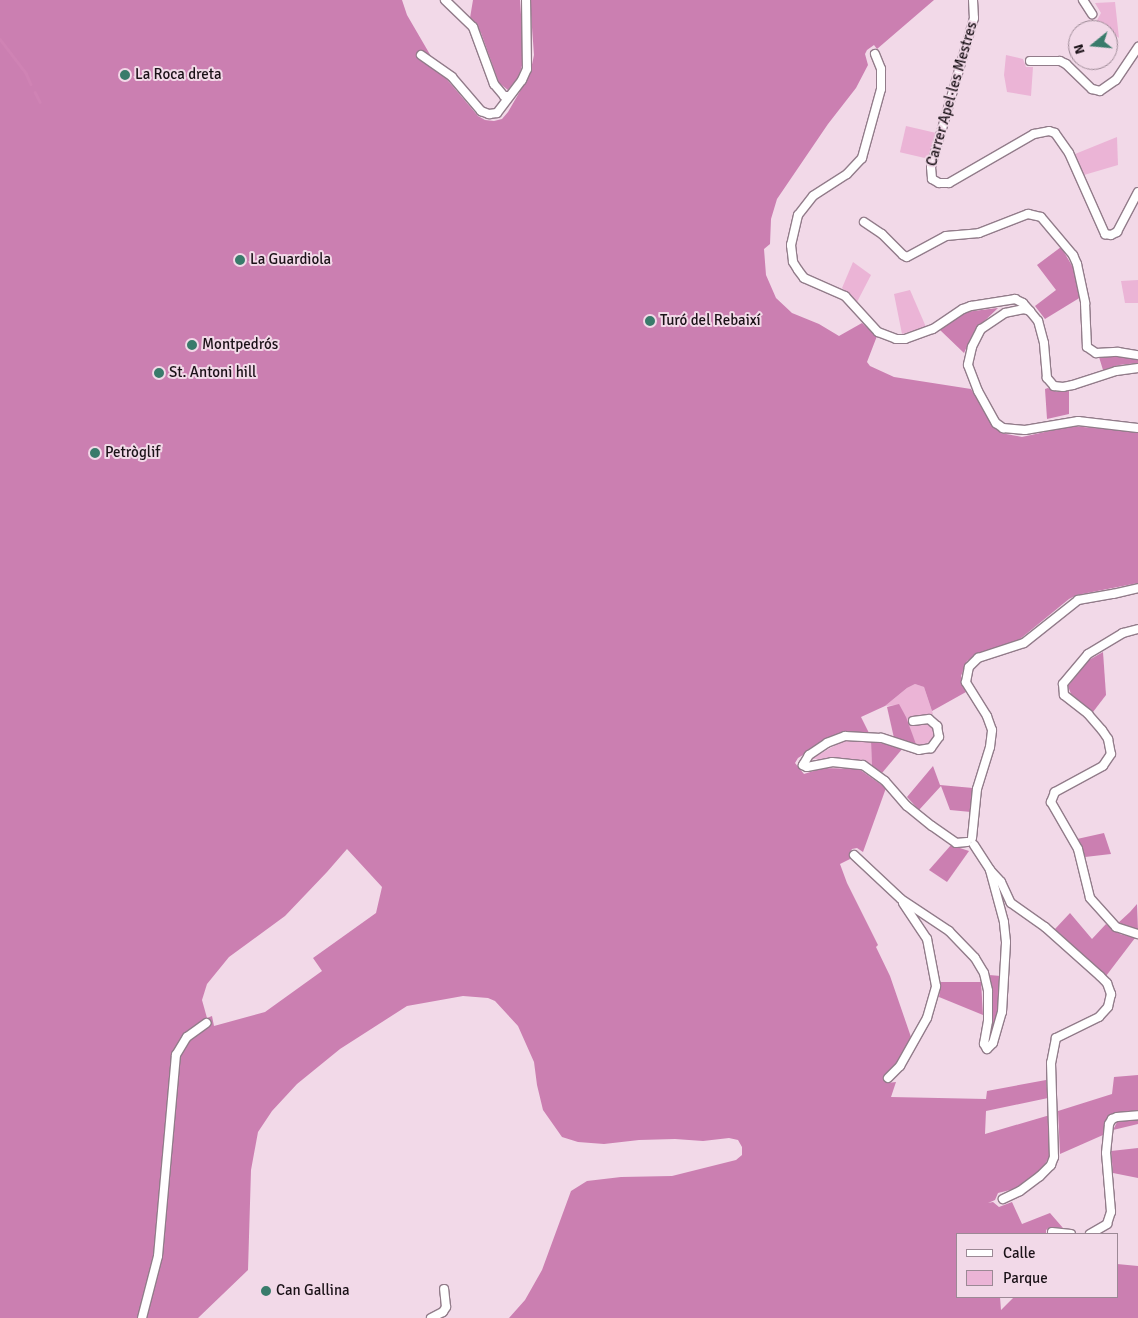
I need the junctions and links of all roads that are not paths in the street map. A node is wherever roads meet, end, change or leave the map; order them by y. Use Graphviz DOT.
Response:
graph roads {
  1 [pos="445,0"];
  2 [pos="526,0"];
  3 [pos="973,0"];
  4 [pos="1083,0"];
  5 [pos="1092,14"];
  6 [pos="1138,47"];
  7 [pos="875,54"];
  8 [pos="421,55"];
  9 [pos="1030,61"];
  10 [pos="509,96"];
  11 [pos="1138,192"];
  12 [pos="864,222"];
  13 [pos="1030,311"];
  14 [pos="1138,355"];
  15 [pos="1138,368"];
  16 [pos="1138,428"];
  17 [pos="1138,588"];
  18 [pos="1138,630"];
  19 [pos="913,721"];
  20 [pos="971,842"];
  21 [pos="854,855"];
  22 [pos="990,870"];
  23 [pos="901,899"];
  24 [pos="1138,934"];
  25 [pos="206,1024"];
  26 [pos="888,1078"];
  27 [pos="1138,1115"];
  28 [pos="1003,1199"];
  29 [pos="1052,1232"];
  30 [pos="1062,1233"];
  31 [pos="1092,1233"];
  32 [pos="444,1289"];
  33 [pos="142,1318"];
  34 [pos="431,1318"];
  1 -- 10 [label="street"];
  2 -- 10 [label="street"];
  3 -- 11 [label="street, Carrer Apel·les Mestres"];
  4 -- 5 [label="street"];
  6 -- 9 [label="street"];
  7 -- 13 [label="street"];
  8 -- 10 [label="street"];
  12 -- 14 [label="street"];
  13 -- 15 [label="street"];
  13 -- 16 [label="street"];
  17 -- 20 [label="street"];
  18 -- 24 [label="street"];
  19 -- 20 [label="street"];
  20 -- 22 [label="street"];
  21 -- 23 [label="street"];
  22 -- 23 [label="street"];
  22 -- 28 [label="street"];
  23 -- 26 [label="street"];
  25 -- 33 [label="street"];
  27 -- 31 [label="street"];
  29 -- 30 [label="street"];
  32 -- 34 [label="street"];
}
